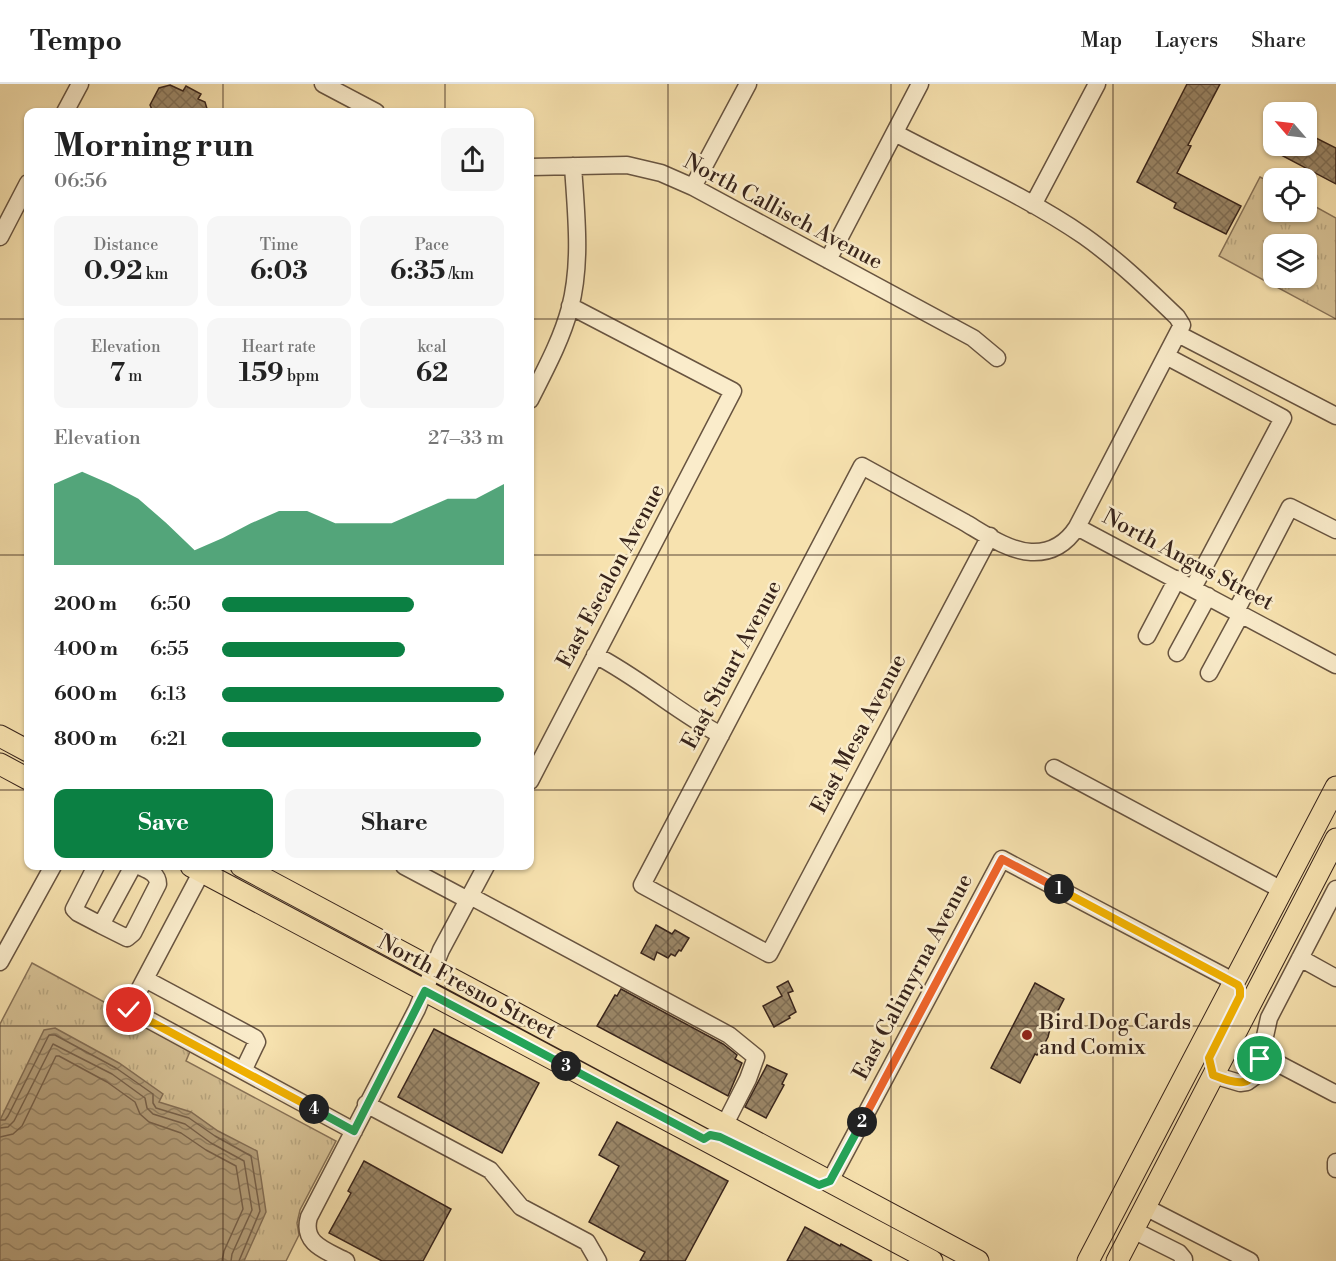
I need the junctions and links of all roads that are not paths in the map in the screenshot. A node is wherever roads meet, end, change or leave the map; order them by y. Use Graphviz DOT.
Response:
graph roads {
  1 [pos="80,84"];
  2 [pos="323,84"];
  3 [pos="748,84"];
  4 [pos="920,84"];
  5 [pos="1097,84"];
  6 [pos="67,108"];
  7 [pos="368,108"];
  8 [pos="895,133"];
  9 [pos="573,166"];
  10 [pos="534,167"];
  11 [pos="693,187"];
  12 [pos="24,191"];
  13 [pos="1034,205"];
  14 [pos="0,237"];
  15 [pos="828,260"];
  16 [pos="570,306"];
  17 [pos="1180,329"];
  18 [pos="1166,356"];
  19 [pos="997,358"];
  20 [pos="534,392"];
  21 [pos="1336,416"];
  22 [pos="862,466"];
  23 [pos="1077,527"];
  24 [pos="1336,530"];
  25 [pos="990,536"];
  26 [pos="1177,579"];
  27 [pos="1201,592"];
  28 [pos="1239,612"];
  29 [pos="1147,636"];
  30 [pos="1177,653"];
  31 [pos="595,655"];
  32 [pos="1336,665"];
  33 [pos="1209,673"];
  34 [pos="721,735"];
  35 [pos="0,736"];
  36 [pos="24,749"];
  37 [pos="0,755"];
  38 [pos="24,762"];
  39 [pos="0,764"];
  40 [pos="1054,768"];
  41 [pos="534,773"];
  42 [pos="24,777"];
  43 [pos="1336,787"];
  44 [pos="1336,840"];
  45 [pos="51,870"];
  46 [pos="94,870"];
  47 [pos="131,870"];
  48 [pos="145,870"];
  49 [pos="195,870"];
  50 [pos="200,870"];
  51 [pos="248,870"];
  52 [pos="412,870"];
  53 [pos="484,870"];
  54 [pos="642,885"];
  55 [pos="1336,889"];
  56 [pos="1282,890"];
  57 [pos="469,898"];
  58 [pos="101,925"];
  59 [pos="1300,958"];
  60 [pos="0,962"];
  61 [pos="434,969"];
  62 [pos="1336,978"];
  63 [pos="145,979"];
  64 [pos="1234,982"];
  65 [pos="425,991"];
  66 [pos="1260,1059"];
  67 [pos="243,1071"];
  68 [pos="1213,1075"];
  69 [pos="1336,1094"];
  70 [pos="366,1104"];
  71 [pos="725,1124"];
  72 [pos="354,1131"];
  73 [pos="704,1139"];
  74 [pos="1336,1162"];
  75 [pos="1336,1169"];
  76 [pos="830,1181"];
  77 [pos="1145,1207"];
  78 [pos="1133,1230"];
  79 [pos="346,1261"];
  80 [pos="598,1261"];
  81 [pos="932,1261"];
  82 [pos="978,1261"];
  83 [pos="1088,1261"];
  84 [pos="1117,1261"];
  85 [pos="1184,1261"];
  86 [pos="1250,1261"];
  1 -- 6 [label="street"];
  2 -- 7 [label="street"];
  3 -- 11 [label="street"];
  4 -- 8 [label="street"];
  5 -- 13 [label="street"];
  8 -- 13 [label="street"];
  8 -- 15 [label="street"];
  9 -- 10 [label="street, North Callisch Avenue"];
  9 -- 11 [label="street, North Callisch Avenue"];
  9 -- 16 [label="street"];
  11 -- 15 [label="street, North Callisch Avenue"];
  12 -- 14 [label="street"];
  13 -- 17 [label="street"];
  15 -- 19 [label="street, North Callisch Avenue"];
  16 -- 20 [label="street"];
  16 -- 31 [label="street, East Escalon Avenue"];
  17 -- 18 [label="street"];
  17 -- 21 [label="street"];
  18 -- 23 [label="street"];
  18 -- 27 [label="street"];
  22 -- 25 [label="street, North Angus Street"];
  22 -- 34 [label="street, East Stuart Avenue"];
  23 -- 25 [label="street, North Angus Street"];
  23 -- 26 [label="street, North Angus Street"];
  24 -- 28 [label="street"];
  25 -- 54 [label="street, East Mesa Avenue"];
  26 -- 27 [label="street, North Angus Street"];
  26 -- 29 [label="street"];
  27 -- 28 [label="street, North Angus Street"];
  27 -- 30 [label="street"];
  28 -- 32 [label="street, North Angus Street"];
  28 -- 33 [label="street"];
  31 -- 34 [label="street"];
  31 -- 41 [label="street, East Escalon Avenue"];
  34 -- 54 [label="street, East Stuart Avenue"];
  35 -- 36 [label="main road"];
  37 -- 38 [label="main road"];
  39 -- 42 [label="main road"];
  40 -- 56 [label="street"];
  43 -- 56 [label="main road"];
  44 -- 68 [label="main road"];
  45 -- 60 [label="street"];
  46 -- 58 [label="street"];
  47 -- 58 [label="street"];
  48 -- 58 [label="street"];
  49 -- 63 [label="street"];
  50 -- 65 [label="main road, North Fresno Street"];
  51 -- 61 [label="main road, North Fresno Street"];
  52 -- 57 [label="street"];
  53 -- 57 [label="street"];
  55 -- 59 [label="street"];
  56 -- 64 [label="main road"];
  57 -- 61 [label="street"];
  57 -- 71 [label="street"];
  59 -- 62 [label="street"];
  59 -- 66 [label="street"];
  61 -- 65 [label="street"];
  61 -- 71 [label="main road, North Fresno Street"];
  63 -- 67 [label="street"];
  63 -- 67 [label="street"];
  64 -- 68 [label="main road"];
  64 -- 76 [label="street, East Calimyrna Avenue"];
  64 -- 83 [label="main road"];
  65 -- 70 [label="street"];
  65 -- 73 [label="main road, North Fresno Street"];
  66 -- 68 [label="street"];
  66 -- 69 [label="street"];
  67 -- 72 [label="street"];
  68 -- 77 [label="main road"];
  70 -- 72 [label="street"];
  70 -- 80 [label="street"];
  71 -- 76 [label="main road, North Fresno Street"];
  72 -- 79 [label="street"];
  73 -- 76 [label="main road"];
  73 -- 81 [label="main road, North Fresno Street"];
  74 -- 75 [label="street"];
  76 -- 82 [label="main road, North Fresno Street"];
  77 -- 78 [label="main road"];
  77 -- 86 [label="street"];
  78 -- 84 [label="main road"];
  78 -- 85 [label="street"];
}
